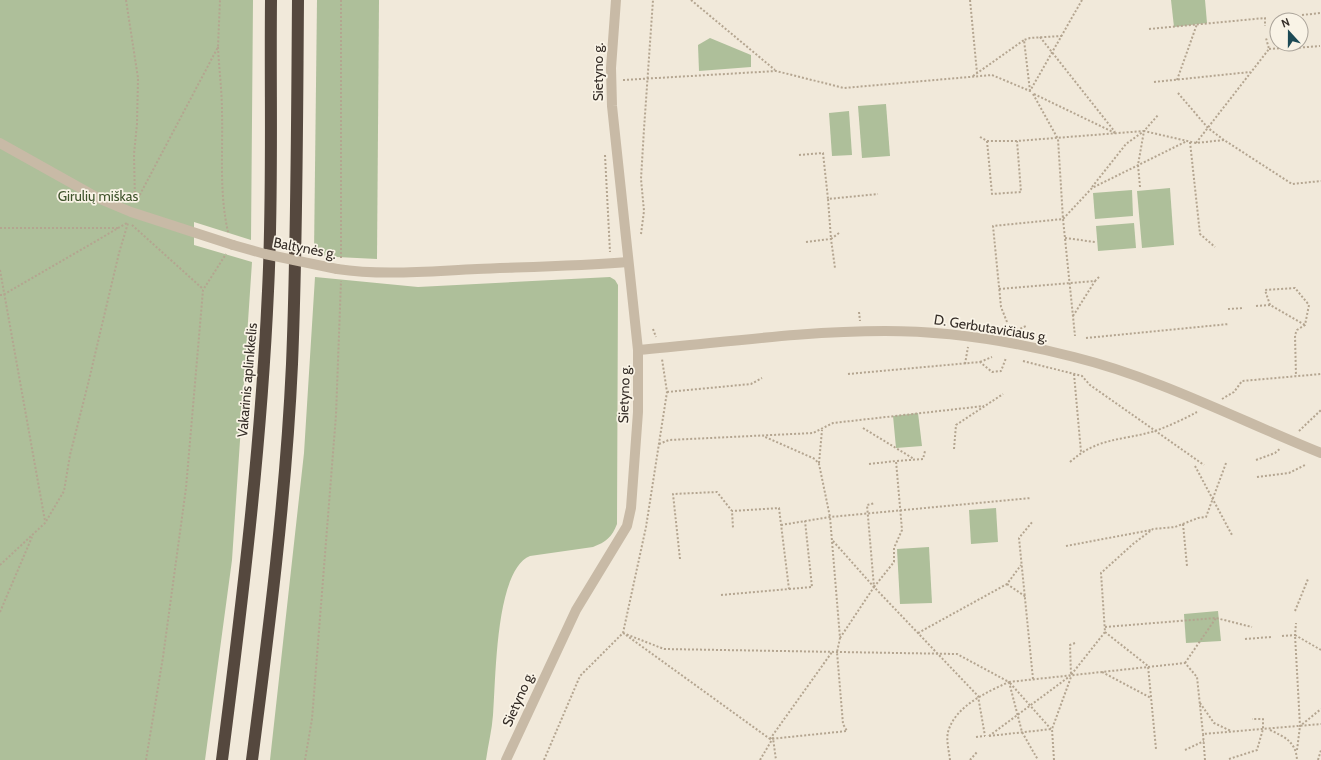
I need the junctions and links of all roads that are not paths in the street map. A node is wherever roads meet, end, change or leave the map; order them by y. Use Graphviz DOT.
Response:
graph roads {
  1 [pos="271,0"];
  2 [pos="298,0"];
  3 [pos="616,0"];
  4 [pos="0,143"];
  5 [pos="628,262"];
  6 [pos="638,350"];
  7 [pos="1321,453"];
  8 [pos="222,760"];
  9 [pos="252,760"];
  10 [pos="506,760"];
  1 -- 8 [label="highway, Vakarinis aplinkkelis"];
  2 -- 9 [label="highway"];
  3 -- 5 [label="street, Sietyno g."];
  4 -- 5 [label="street, Baltynės g., bridge"];
  5 -- 6 [label="street, Sietyno g."];
  6 -- 7 [label="street, D. Gerbutavičiaus g."];
  6 -- 10 [label="street, Sietyno g."];
}
